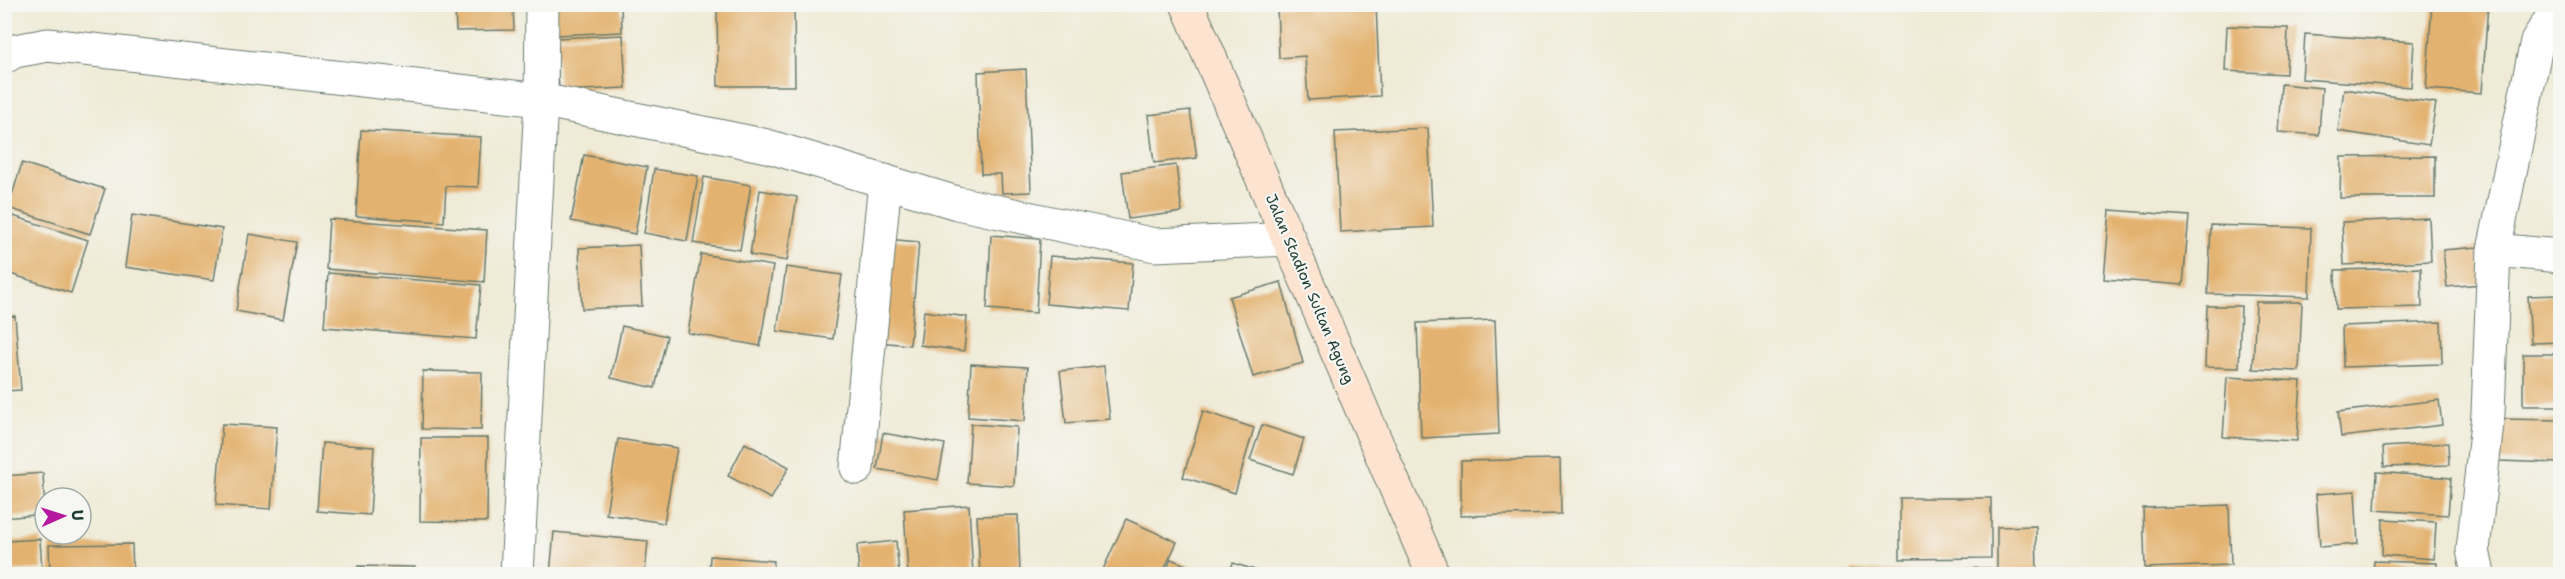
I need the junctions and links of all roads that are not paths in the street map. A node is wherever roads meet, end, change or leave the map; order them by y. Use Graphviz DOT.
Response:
graph roads {
  1 [pos="542,4"];
  2 [pos="1187,4"];
  3 [pos="2560,5"];
  4 [pos="4,57"];
  5 [pos="541,100"];
  6 [pos="885,180"];
  7 [pos="1289,239"];
  8 [pos="2494,250"];
  9 [pos="2560,256"];
  10 [pos="857,468"];
  11 [pos="517,574"];
  12 [pos="1433,574"];
  13 [pos="2478,574"];
  1 -- 5 [label="street"];
  2 -- 7 [label="main road, Jalan Stadion Sultan Agung"];
  3 -- 8 [label="street"];
  4 -- 5 [label="street"];
  5 -- 6 [label="street"];
  5 -- 11 [label="street"];
  6 -- 7 [label="street"];
  6 -- 10 [label="street"];
  7 -- 12 [label="main road, Jalan Stadion Sultan Agung"];
  8 -- 9 [label="street"];
  8 -- 13 [label="street"];
}
